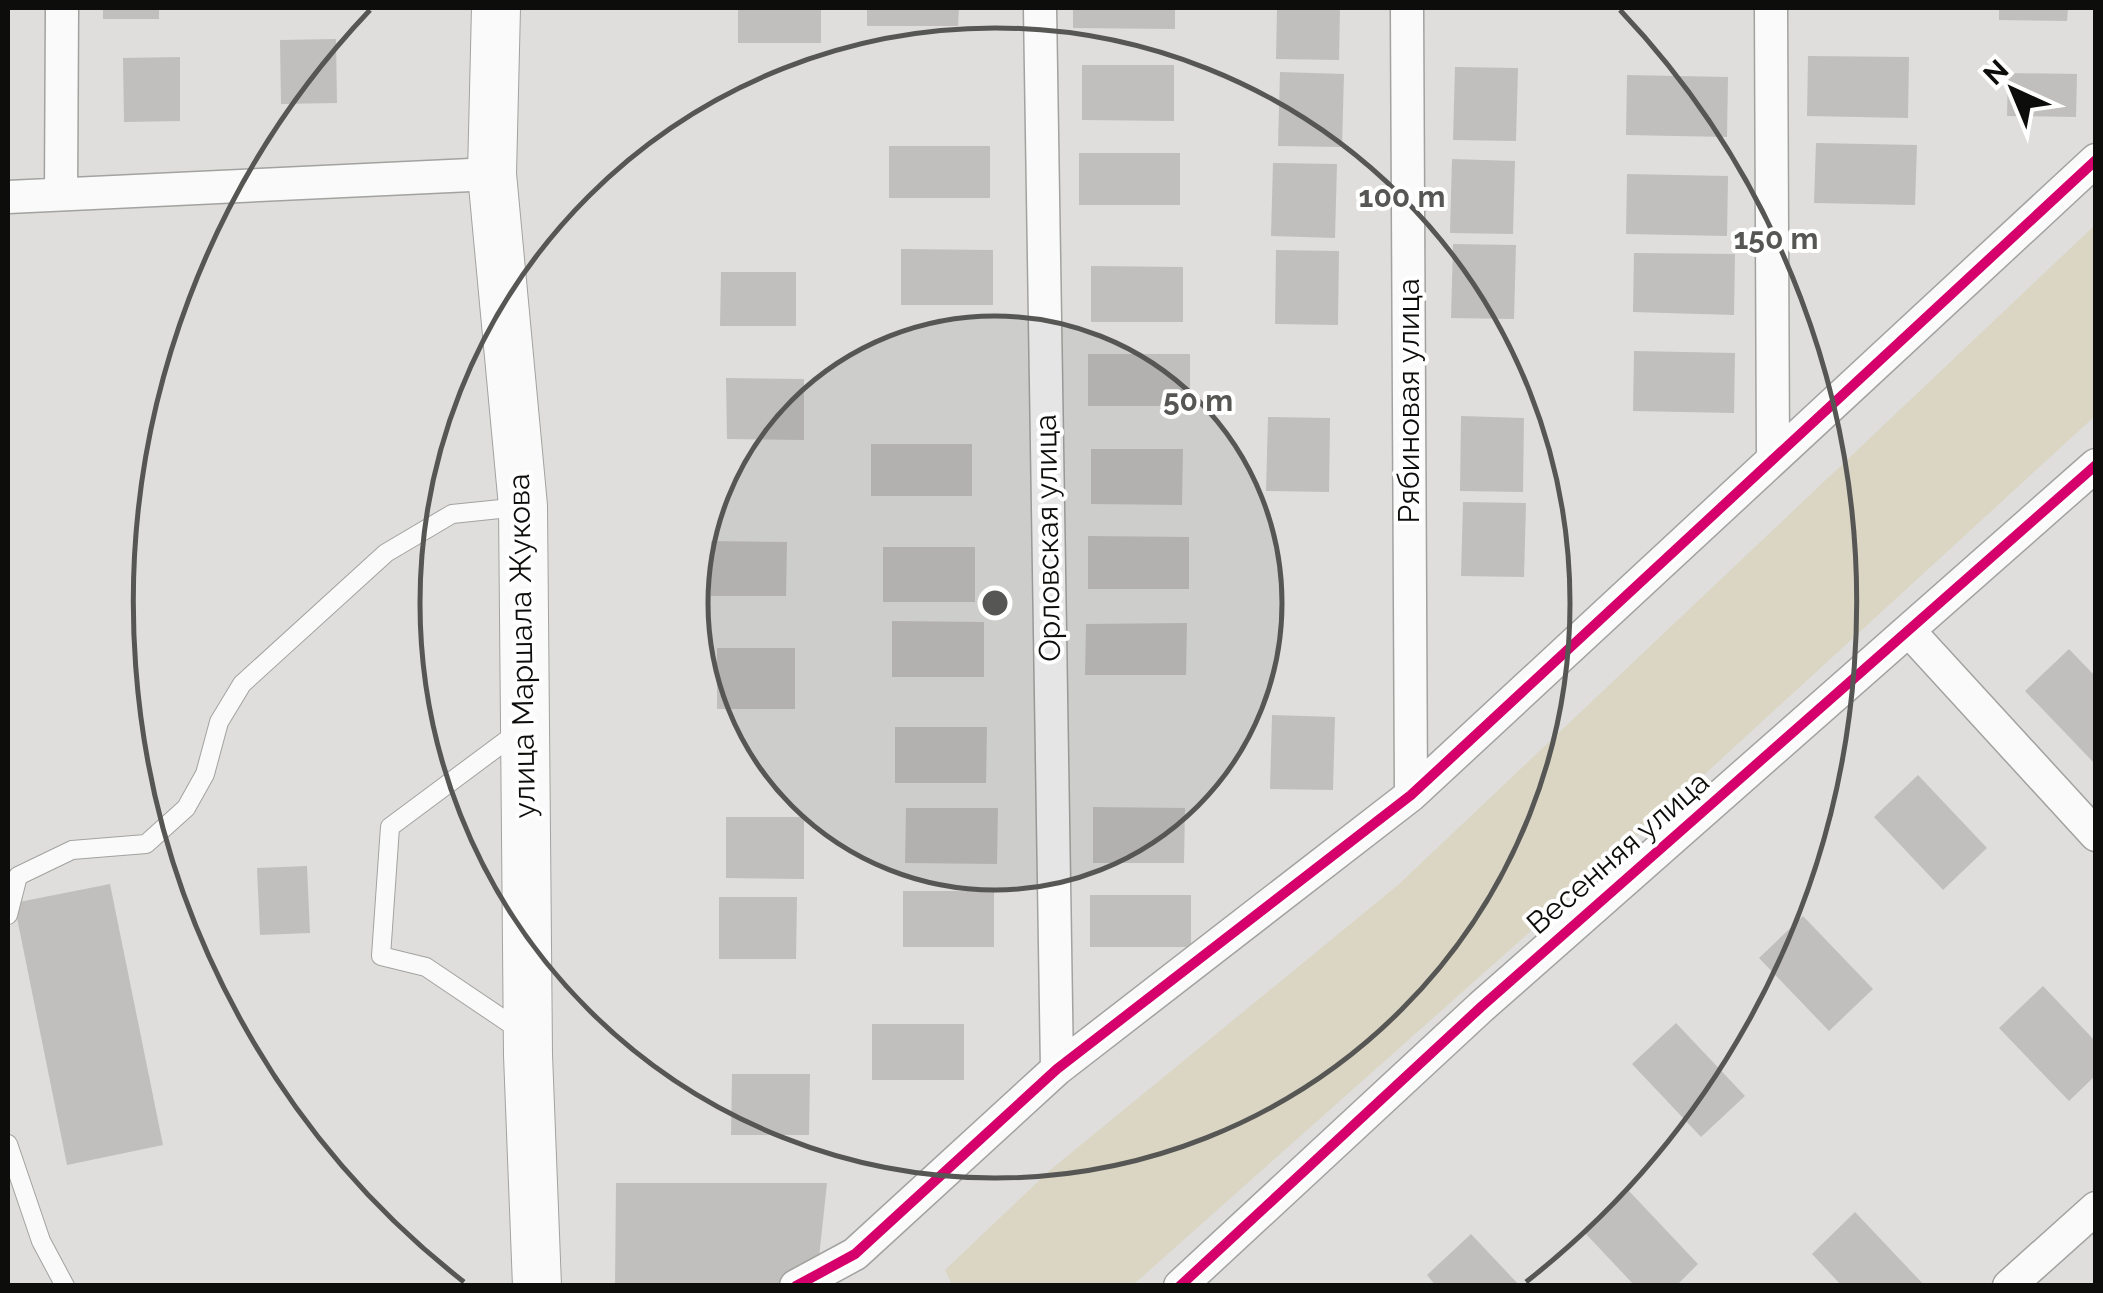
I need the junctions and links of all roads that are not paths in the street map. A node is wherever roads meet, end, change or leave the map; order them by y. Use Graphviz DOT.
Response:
graph roads {
  1 [pos="62,8"];
  2 [pos="496,8"];
  3 [pos="1040,8"];
  4 [pos="1407,8"];
  5 [pos="1771,8"];
  6 [pos="2096,160"];
  7 [pos="492,174"];
  8 [pos="61,194"];
  9 [pos="8,197"];
  10 [pos="1774,458"];
  11 [pos="2096,465"];
  12 [pos="523,506"];
  13 [pos="1909,631"];
  14 [pos="525,726"];
  15 [pos="1411,795"];
  16 [pos="2096,835"];
  17 [pos="8,915"];
  18 [pos="528,1055"];
  19 [pos="1057,1069"];
  20 [pos="8,1144"];
  21 [pos="2096,1208"];
  22 [pos="65,1286"];
  23 [pos="536,1286"];
  24 [pos="796,1286"];
  25 [pos="1180,1286"];
  26 [pos="2009,1286"];
  1 -- 8 [label="street"];
  2 -- 7 [label="main road, улица Маршала Жукова"];
  3 -- 19 [label="street, Орловская улица"];
  4 -- 15 [label="street, Рябиновая улица"];
  5 -- 10 [label="street"];
  6 -- 10 [label="street"];
  7 -- 8 [label="street"];
  7 -- 12 [label="main road, улица Маршала Жукова"];
  8 -- 9 [label="street"];
  10 -- 15 [label="street"];
  11 -- 13 [label="street, Весенняя улица"];
  12 -- 14 [label="main road, улица Маршала Жукова"];
  12 -- 17 [label="lane"];
  13 -- 16 [label="street"];
  13 -- 25 [label="street, Весенняя улица"];
  14 -- 18 [label="main road, улица Маршала Жукова"];
  14 -- 18 [label="lane"];
  15 -- 19 [label="street"];
  18 -- 23 [label="main road, улица Маршала Жукова"];
  19 -- 24 [label="street"];
  20 -- 22 [label="lane"];
  21 -- 26 [label="street"];
}
